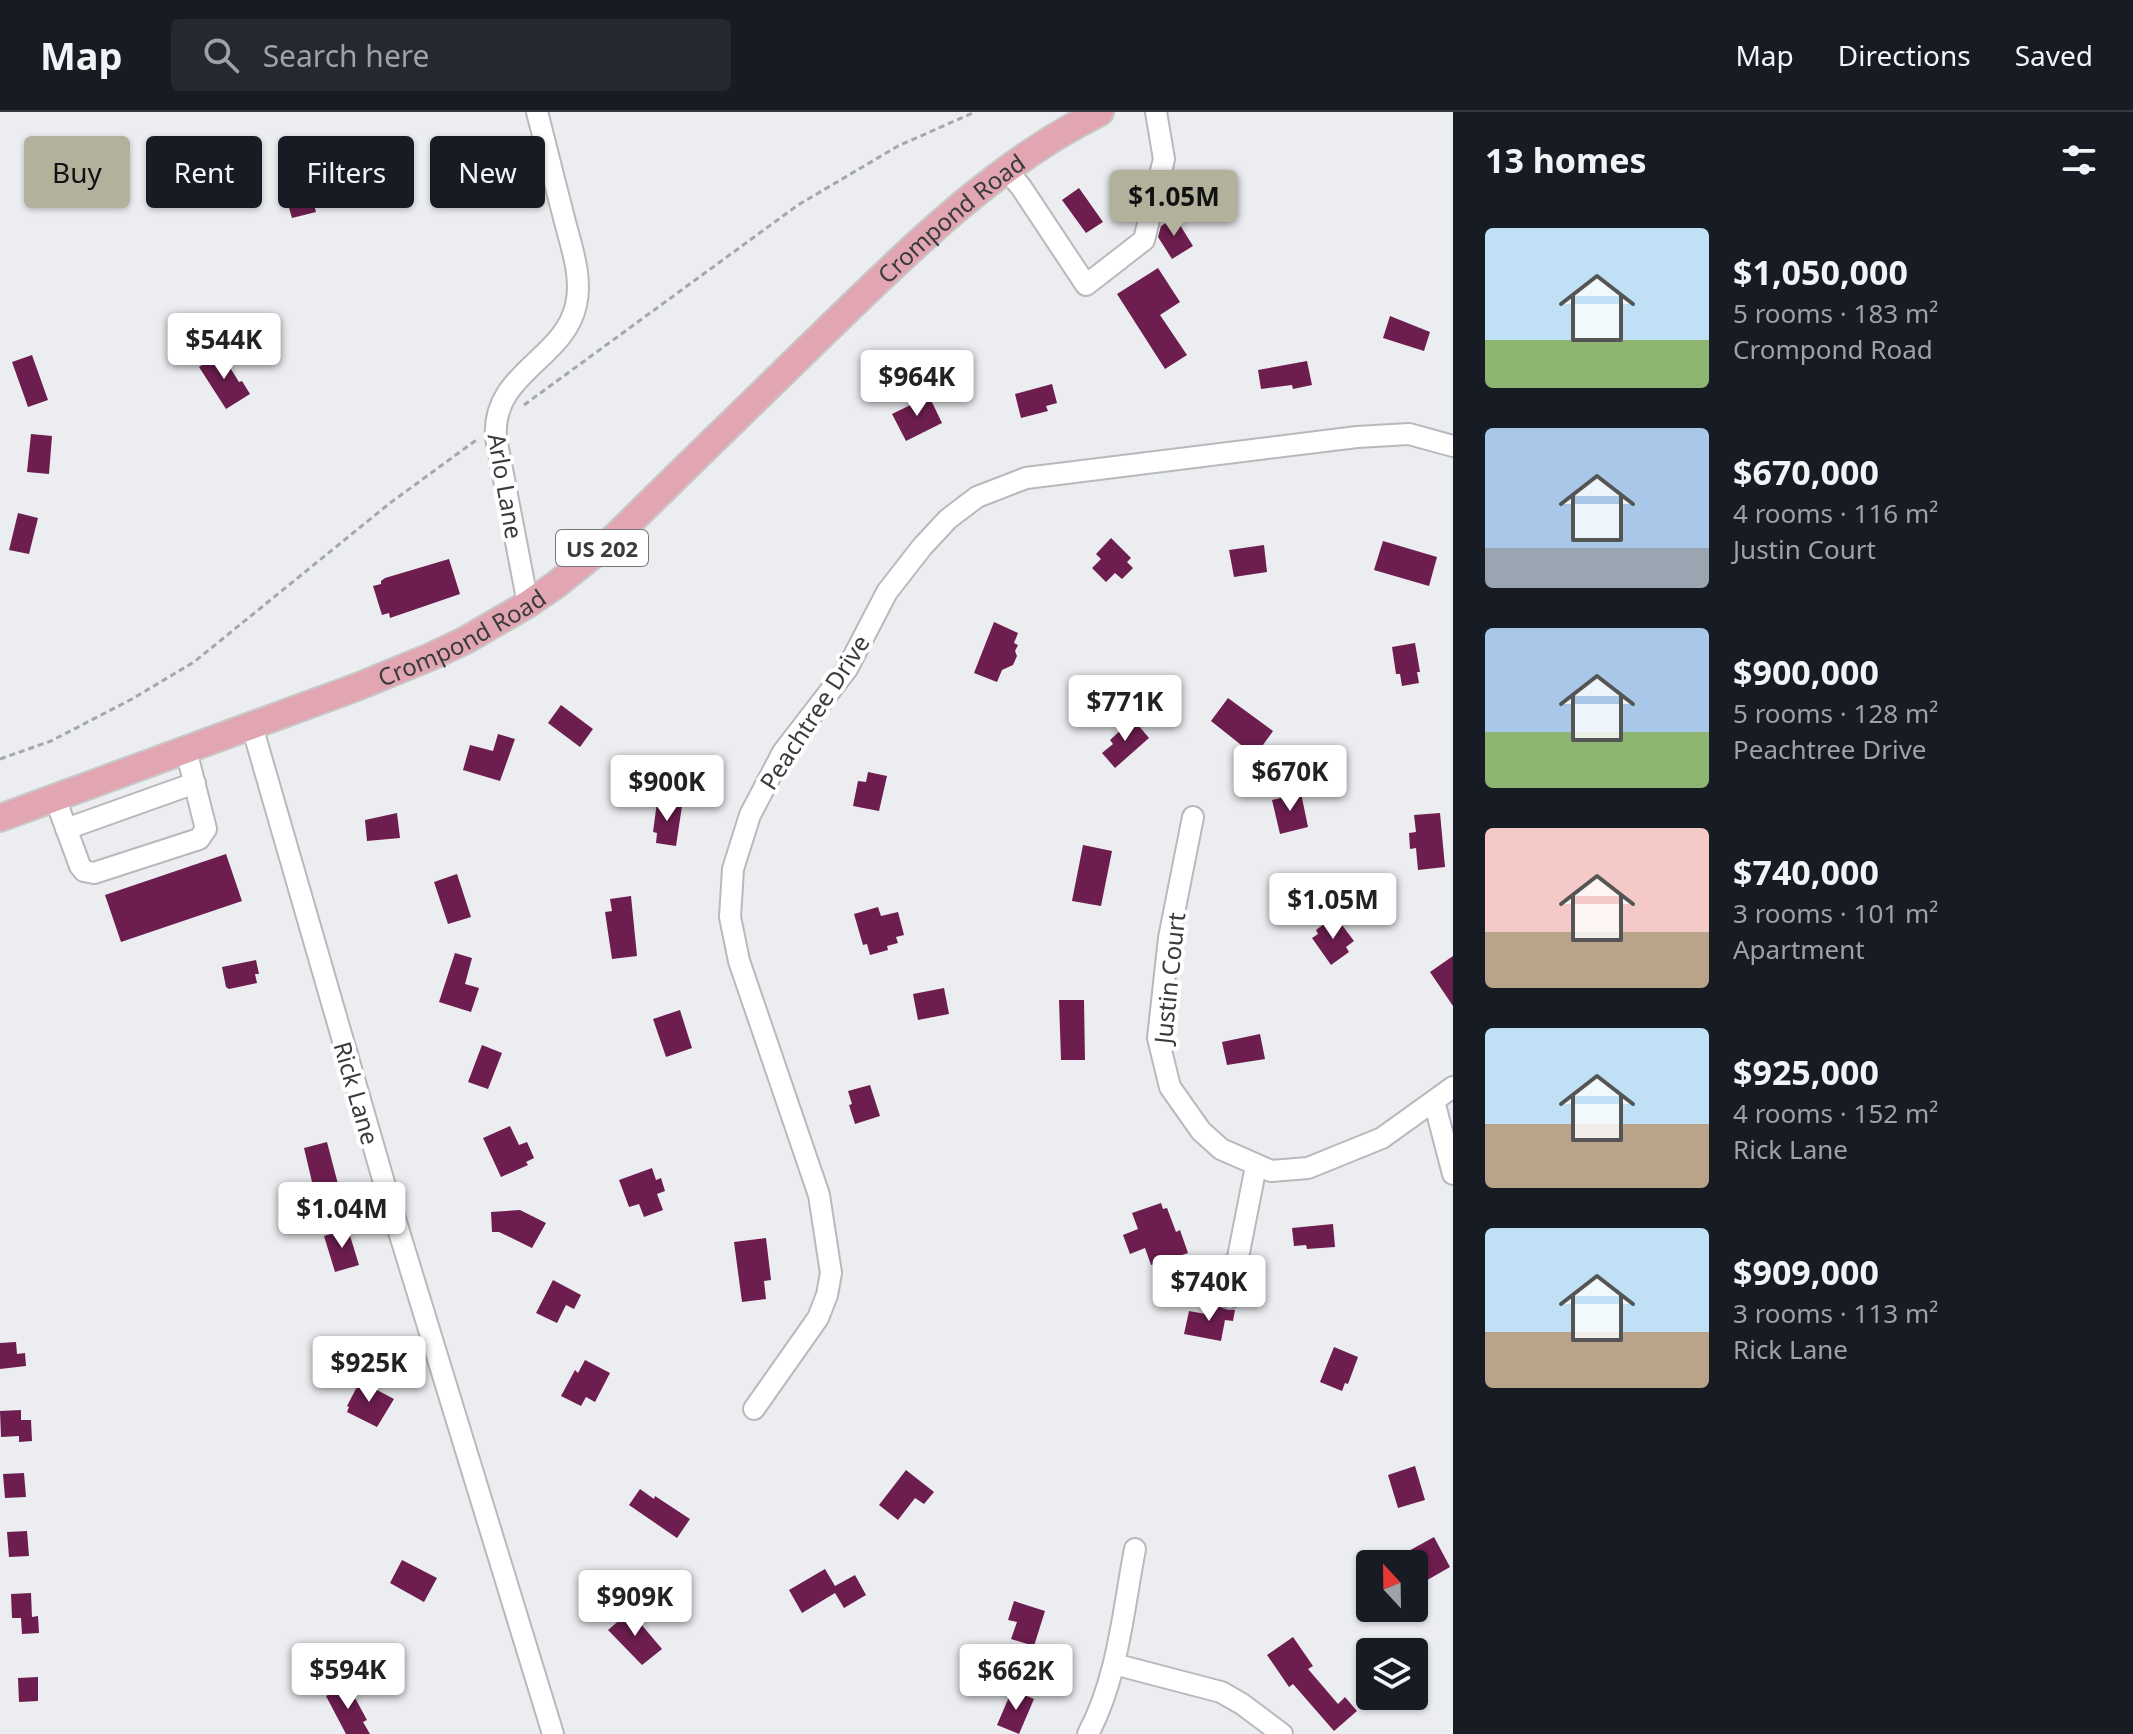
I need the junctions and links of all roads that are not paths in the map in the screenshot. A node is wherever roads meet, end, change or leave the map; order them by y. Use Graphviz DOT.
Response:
graph roads {
  1 [pos="537,112"];
  2 [pos="1100,112"];
  3 [pos="1156,112"];
  4 [pos="1006,169"];
  5 [pos="1453,446"];
  6 [pos="528,604"];
  7 [pos="252,726"];
  8 [pos="186,750"];
  9 [pos="195,783"];
  10 [pos="55,798"];
  11 [pos="1193,817"];
  12 [pos="0,818"];
  13 [pos="66,829"];
  14 [pos="1453,1087"];
  15 [pos="1434,1101"];
  16 [pos="1256,1166"];
  17 [pos="1453,1174"];
  18 [pos="1230,1298"];
  19 [pos="754,1409"];
  20 [pos="1135,1549"];
  21 [pos="1114,1664"];
  22 [pos="553,1734"];
  23 [pos="1088,1734"];
  24 [pos="1282,1734"];
  1 -- 6 [label="street, Arlo Lane"];
  2 -- 4 [label="main road, Crompond Road / US 202"];
  3 -- 4 [label="street"];
  4 -- 6 [label="main road, Crompond Road / US 202"];
  5 -- 19 [label="street, Peachtree Drive"];
  6 -- 7 [label="main road, Crompond Road / US 202"];
  7 -- 8 [label="main road, Crompond Road / US 202"];
  7 -- 22 [label="street, Rick Lane"];
  8 -- 9 [label="street"];
  8 -- 10 [label="main road, Crompond Road / US 202"];
  9 -- 13 [label="street"];
  9 -- 13 [label="street"];
  10 -- 12 [label="main road, Crompond Road / US 202"];
  10 -- 13 [label="street"];
  11 -- 16 [label="street, Justin Court"];
  14 -- 15 [label="street, Justin Court"];
  15 -- 16 [label="street, Justin Court"];
  15 -- 17 [label="street"];
  16 -- 18 [label="street"];
  20 -- 21 [label="street"];
  21 -- 23 [label="street"];
  21 -- 24 [label="street"];
}
